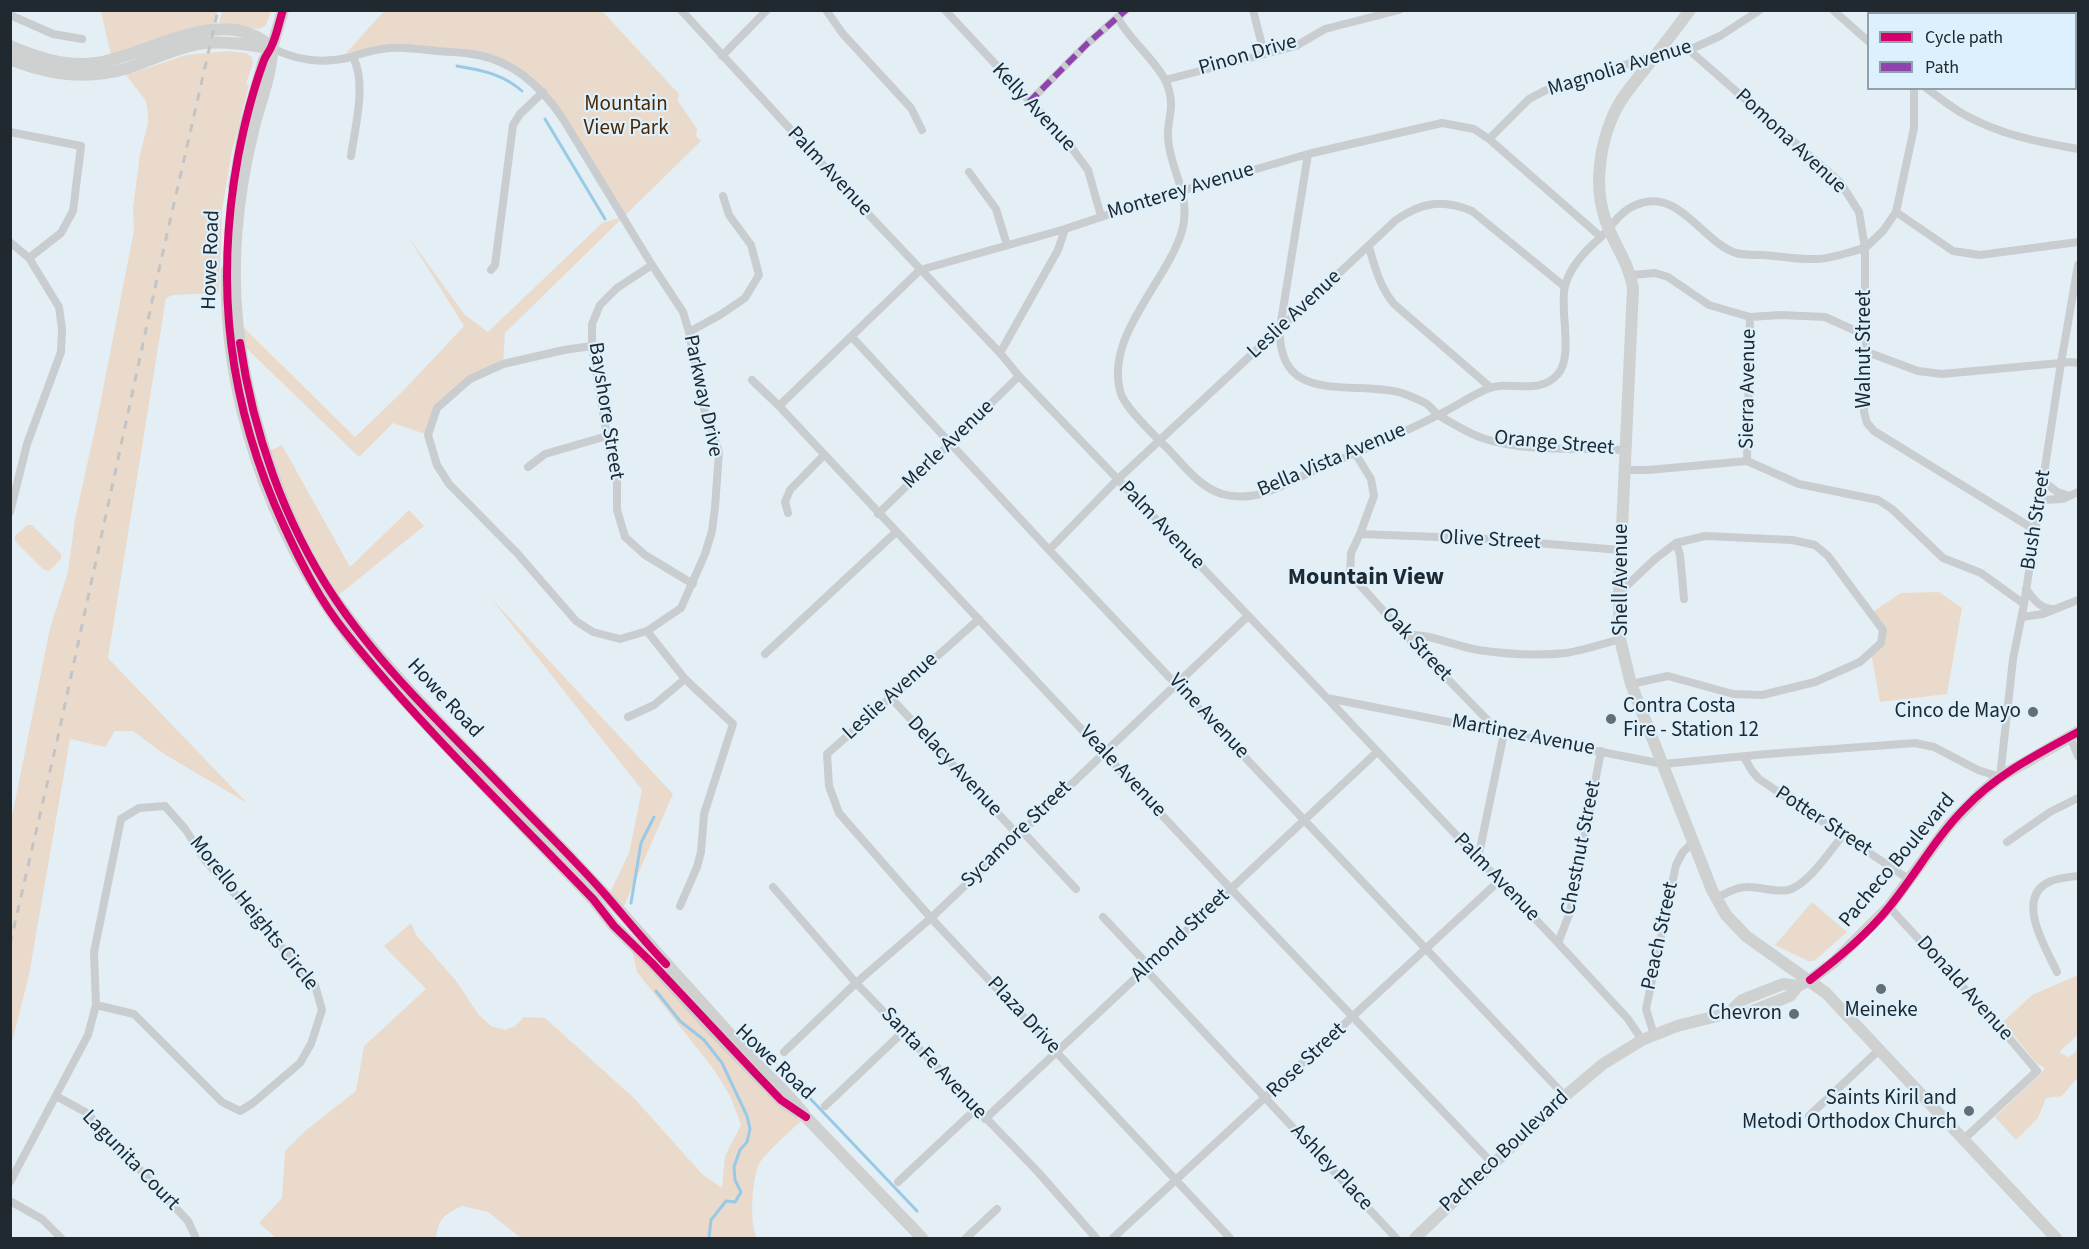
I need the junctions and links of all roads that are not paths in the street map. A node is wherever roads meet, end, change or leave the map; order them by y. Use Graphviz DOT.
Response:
graph roads {
  1 [pos="283,10"];
  2 [pos="681,10"];
  3 [pos="767,10"];
  4 [pos="826,10"];
  5 [pos="945,10"];
  6 [pos="1126,10"];
  7 [pos="1253,10"];
  8 [pos="1399,10"];
  9 [pos="1690,10"];
  10 [pos="1760,10"];
  11 [pos="1833,10"];
  12 [pos="10,15"];
  13 [pos="1118,18"];
  14 [pos="82,39"];
  15 [pos="1867,39"];
  16 [pos="10,46"];
  17 [pos="272,48"];
  18 [pos="1689,50"];
  19 [pos="1264,53"];
  20 [pos="722,56"];
  21 [pos="1655,56"];
  22 [pos="353,57"];
  23 [pos="10,59"];
  24 [pos="1166,80"];
  25 [pos="1914,90"];
  26 [pos="1929,90"];
  27 [pos="543,92"];
  28 [pos="1029,102"];
  29 [pos="922,130"];
  30 [pos="10,132"];
  31 [pos="1489,139"];
  32 [pos="2079,149"];
  33 [pos="1308,154"];
  34 [pos="351,156"];
  35 [pos="969,172"];
  36 [pos="1183,192"];
  37 [pos="723,196"];
  38 [pos="1896,212"];
  39 [pos="1101,216"];
  40 [pos="1065,229"];
  41 [pos="1604,232"];
  42 [pos="10,242"];
  43 [pos="2079,242"];
  44 [pos="1008,245"];
  45 [pos="1369,248"];
  46 [pos="1864,248"];
  47 [pos="29,258"];
  48 [pos="652,265"];
  49 [pos="2079,265"];
  50 [pos="491,270"];
  51 [pos="920,270"];
  52 [pos="1631,275"];
  53 [pos="1565,286"];
  54 [pos="1750,317"];
  55 [pos="1280,328"];
  56 [pos="689,332"];
  57 [pos="1865,335"];
  58 [pos="852,336"];
  59 [pos="592,346"];
  60 [pos="1867,352"];
  61 [pos="1000,353"];
  62 [pos="2061,363"];
  63 [pos="2079,363"];
  64 [pos="1019,376"];
  65 [pos="752,380"];
  66 [pos="1490,387"];
  67 [pos="779,406"];
  68 [pos="1438,415"];
  69 [pos="608,436"];
  70 [pos="1160,441"];
  71 [pos="951,444"];
  72 [pos="1626,450"];
  73 [pos="1355,453"];
  74 [pos="824,455"];
  75 [pos="1748,461"];
  76 [pos="528,467"];
  77 [pos="1625,470"];
  78 [pos="1117,480"];
  79 [pos="2043,481"];
  80 [pos="2074,494"];
  81 [pos="2040,500"];
  82 [pos="10,512"];
  83 [pos="788,513"];
  84 [pos="878,514"];
  85 [pos="2035,530"];
  86 [pos="897,532"];
  87 [pos="1360,534"];
  88 [pos="1676,543"];
  89 [pos="1049,550"];
  90 [pos="1620,550"];
  91 [pos="693,584"];
  92 [pos="2026,589"];
  93 [pos="1619,593"];
  94 [pos="1684,599"];
  95 [pos="2079,600"];
  96 [pos="2024,604"];
  97 [pos="2058,609"];
  98 [pos="1248,616"];
  99 [pos="2022,617"];
  100 [pos="979,619"];
  101 [pos="647,631"];
  102 [pos="1406,636"];
  103 [pos="1620,639"];
  104 [pos="765,654"];
  105 [pos="685,678"];
  106 [pos="1176,683"];
  107 [pos="1631,684"];
  108 [pos="891,698"];
  109 [pos="1327,698"];
  110 [pos="628,717"];
  111 [pos="1502,732"];
  112 [pos="2074,735"];
  113 [pos="1601,751"];
  114 [pos="1377,752"];
  115 [pos="1104,753"];
  116 [pos="2079,756"];
  117 [pos="1744,757"];
  118 [pos="1663,764"];
  119 [pos="2000,777"];
  120 [pos="829,786"];
  121 [pos="2079,798"];
  122 [pos="1305,820"];
  123 [pos="1020,833"];
  124 [pos="1843,835"];
  125 [pos="1693,842"];
  126 [pos="2007,842"];
  127 [pos="1478,860"];
  128 [pos="2079,876"];
  129 [pos="1910,880"];
  130 [pos="1499,881"];
  131 [pos="773,887"];
  132 [pos="1077,889"];
  133 [pos="1231,889"];
  134 [pos="1716,898"];
  135 [pos="680,906"];
  136 [pos="1889,908"];
  137 [pos="1103,916"];
  138 [pos="931,918"];
  139 [pos="1558,943"];
  140 [pos="1427,949"];
  141 [pos="1147,968"];
  142 [pos="2057,972"];
  143 [pos="1810,980"];
  144 [pos="855,983"];
  145 [pos="96,1005"];
  146 [pos="1353,1018"];
  147 [pos="904,1031"];
  148 [pos="1654,1035"];
  149 [pos="1642,1040"];
  150 [pos="1880,1049"];
  151 [pos="784,1052"];
  152 [pos="1057,1052"];
  153 [pos="56,1096"];
  154 [pos="1564,1096"];
  155 [pos="1266,1098"];
  156 [pos="825,1106"];
  157 [pos="976,1109"];
  158 [pos="1809,1116"];
  159 [pos="985,1119"];
  160 [pos="1964,1139"];
  161 [pos="1492,1164"];
  162 [pos="1176,1181"];
  163 [pos="10,1182"];
  164 [pos="898,1182"];
  165 [pos="10,1201"];
  166 [pos="997,1209"];
  167 [pos="195,1236"];
  168 [pos="61,1239"];
  169 [pos="922,1239"];
  170 [pos="966,1239"];
  171 [pos="1095,1239"];
  172 [pos="1113,1239"];
  173 [pos="1230,1239"];
  174 [pos="1396,1239"];
  175 [pos="1414,1239"];
  176 [pos="2056,1239"];
  1 -- 17 [label="street, Howe Road"];
  2 -- 20 [label="street, Palm Avenue"];
  3 -- 20 [label="street"];
  4 -- 29 [label="street"];
  5 -- 28 [label="street, Kelly Avenue"];
  6 -- 13 [label="street"];
  7 -- 19 [label="street"];
  8 -- 19 [label="street, Pinon Drive"];
  9 -- 21 [label="street, Shell Avenue"];
  10 -- 18 [label="street, Magnolia Avenue"];
  11 -- 15 [label="street"];
  12 -- 14 [label="street"];
  13 -- 24 [label="street"];
  13 -- 28 [label="street"];
  16 -- 17 [label="street"];
  17 -- 22 [label="street, Parkway Drive"];
  17 -- 23 [label="street"];
  17 -- 169 [label="street, Howe Road"];
  18 -- 21 [label="street, Magnolia Avenue"];
  18 -- 46 [label="street, Pomona Avenue"];
  19 -- 24 [label="street, Pinon Drive"];
  20 -- 51 [label="street, Palm Avenue"];
  21 -- 31 [label="street, Magnolia Avenue"];
  21 -- 41 [label="street, Shell Avenue"];
  22 -- 27 [label="street, Parkway Drive"];
  22 -- 34 [label="street"];
  24 -- 36 [label="street, Bella Vista Avenue"];
  25 -- 38 [label="street"];
  26 -- 32 [label="street"];
  27 -- 48 [label="street, Parkway Drive"];
  27 -- 50 [label="street"];
  28 -- 39 [label="street, Kelly Avenue"];
  30 -- 47 [label="street"];
  31 -- 33 [label="street, Monterey Avenue"];
  31 -- 41 [label="street, Monterey Avenue"];
  33 -- 36 [label="street, Monterey Avenue"];
  33 -- 55 [label="street, Orange Street"];
  35 -- 44 [label="street"];
  36 -- 39 [label="street, Monterey Avenue"];
  36 -- 70 [label="street, Bella Vista Avenue"];
  37 -- 56 [label="street"];
  38 -- 43 [label="street"];
  38 -- 46 [label="street"];
  39 -- 40 [label="street, Monterey Avenue"];
  40 -- 44 [label="street, Monterey Avenue"];
  40 -- 61 [label="street"];
  41 -- 46 [label="street, Bella Vista Avenue"];
  41 -- 52 [label="street, Shell Avenue"];
  41 -- 53 [label="street, Bella Vista Avenue"];
  42 -- 47 [label="street"];
  44 -- 51 [label="street, Monterey Avenue"];
  45 -- 53 [label="street, Leslie Avenue"];
  45 -- 55 [label="street, Leslie Avenue"];
  45 -- 66 [label="street"];
  46 -- 57 [label="street, Walnut Street"];
  47 -- 82 [label="street"];
  48 -- 56 [label="street, Parkway Drive"];
  48 -- 59 [label="street, Bayshore Street"];
  49 -- 62 [label="street, Bush Street"];
  51 -- 58 [label="street, Monterey Avenue"];
  51 -- 61 [label="street, Palm Avenue"];
  52 -- 54 [label="street"];
  52 -- 72 [label="street, Shell Avenue"];
  53 -- 66 [label="street, Bella Vista Avenue"];
  54 -- 57 [label="street"];
  54 -- 75 [label="street, Sierra Avenue"];
  55 -- 68 [label="street, Orange Street"];
  55 -- 70 [label="street, Leslie Avenue"];
  56 -- 91 [label="street, Parkway Drive"];
  57 -- 60 [label="street, Walnut Street"];
  58 -- 67 [label="street, Monterey Avenue"];
  58 -- 71 [label="street, Vine Avenue"];
  59 -- 69 [label="street, Bayshore Street"];
  59 -- 101 [label="street, Parkway Drive"];
  60 -- 62 [label="street"];
  60 -- 85 [label="street, Walnut Street"];
  61 -- 64 [label="street, Palm Avenue"];
  62 -- 63 [label="street"];
  62 -- 79 [label="street, Bush Street"];
  64 -- 71 [label="street, Merle Avenue"];
  64 -- 78 [label="street, Palm Avenue"];
  65 -- 67 [label="street, Veale Avenue"];
  66 -- 68 [label="street, Bella Vista Avenue"];
  67 -- 74 [label="street, Veale Avenue"];
  68 -- 72 [label="street, Orange Street"];
  68 -- 73 [label="street, Bella Vista Avenue"];
  69 -- 76 [label="street"];
  69 -- 91 [label="street, Bayshore Street"];
  70 -- 73 [label="street, Bella Vista Avenue"];
  70 -- 78 [label="street, Leslie Avenue"];
  71 -- 84 [label="street, Merle Avenue"];
  71 -- 89 [label="street, Vine Avenue"];
  72 -- 77 [label="street, Shell Avenue"];
  73 -- 87 [label="street, Oak Street"];
  74 -- 83 [label="street"];
  74 -- 84 [label="street, Veale Avenue"];
  75 -- 77 [label="street, Orange Street"];
  75 -- 96 [label="street, Orange Street"];
  77 -- 90 [label="street, Shell Avenue"];
  78 -- 89 [label="street, Leslie Avenue"];
  78 -- 98 [label="street, Palm Avenue"];
  79 -- 80 [label="street"];
  79 -- 81 [label="street, Bush Street"];
  80 -- 81 [label="street"];
  81 -- 85 [label="street, Bush Street"];
  84 -- 86 [label="street, Veale Avenue"];
  85 -- 92 [label="street, Bush Street"];
  86 -- 100 [label="street, Veale Avenue"];
  86 -- 104 [label="street"];
  87 -- 90 [label="street, Olive Street"];
  87 -- 102 [label="street, Oak Street"];
  88 -- 93 [label="street"];
  88 -- 94 [label="street"];
  88 -- 107 [label="street"];
  89 -- 106 [label="street, Vine Avenue"];
  90 -- 93 [label="street, Shell Avenue"];
  91 -- 101 [label="street, Parkway Drive"];
  92 -- 96 [label="street, Bush Street"];
  92 -- 97 [label="street"];
  93 -- 103 [label="street, Shell Avenue"];
  95 -- 97 [label="street"];
  96 -- 99 [label="street, Bush Street"];
  97 -- 99 [label="street"];
  98 -- 106 [label="street, Sycamore Street"];
  98 -- 109 [label="street, Palm Avenue"];
  99 -- 119 [label="street, Bush Street"];
  100 -- 108 [label="street, Leslie Avenue"];
  100 -- 115 [label="street, Veale Avenue"];
  101 -- 105 [label="street"];
  102 -- 103 [label="street"];
  102 -- 111 [label="street, Oak Street"];
  103 -- 107 [label="street, Shell Avenue"];
  105 -- 110 [label="street"];
  105 -- 135 [label="street"];
  106 -- 115 [label="street, Sycamore Street"];
  106 -- 122 [label="street, Vine Avenue"];
  107 -- 118 [label="street, Shell Avenue"];
  108 -- 120 [label="street, Leslie Avenue"];
  108 -- 123 [label="street, Delacy Avenue"];
  109 -- 111 [label="street, Martinez Avenue"];
  109 -- 114 [label="street, Palm Avenue"];
  111 -- 113 [label="street, Martinez Avenue"];
  111 -- 127 [label="street"];
  112 -- 116 [label="street"];
  112 -- 119 [label="street, Pacheco Boulevard"];
  113 -- 118 [label="street, Martinez Avenue"];
  113 -- 139 [label="street, Chestnut Street"];
  114 -- 122 [label="street, Almond Street"];
  114 -- 127 [label="street, Palm Avenue"];
  115 -- 123 [label="street, Sycamore Street"];
  115 -- 133 [label="street, Veale Avenue"];
  117 -- 118 [label="street, Martinez Avenue"];
  117 -- 119 [label="street, Martinez Avenue"];
  117 -- 124 [label="street, Potter Street"];
  118 -- 125 [label="street, Shell Avenue"];
  119 -- 129 [label="street, Pacheco Boulevard"];
  120 -- 138 [label="street, Plaza Drive"];
  121 -- 126 [label="street"];
  122 -- 133 [label="street, Almond Street"];
  122 -- 140 [label="street, Vine Avenue"];
  123 -- 132 [label="street, Delacy Avenue"];
  123 -- 138 [label="street, Sycamore Street"];
  124 -- 129 [label="street, Potter Street"];
  124 -- 134 [label="street"];
  125 -- 134 [label="street, Shell Avenue"];
  125 -- 148 [label="street, Peach Street"];
  127 -- 130 [label="street, Palm Avenue"];
  128 -- 142 [label="street"];
  129 -- 136 [label="street, Pacheco Boulevard"];
  130 -- 139 [label="street, Palm Avenue"];
  130 -- 140 [label="street, Rose Street"];
  131 -- 144 [label="street, Santa Fe Avenue"];
  133 -- 141 [label="street, Almond Street"];
  133 -- 146 [label="street, Veale Avenue"];
  134 -- 143 [label="street, Shell Avenue"];
  136 -- 143 [label="street, Pacheco Boulevard"];
  136 -- 160 [label="street, Donald Avenue"];
  137 -- 141 [label="street"];
  138 -- 144 [label="street, Sycamore Street"];
  138 -- 152 [label="street, Plaza Drive"];
  139 -- 149 [label="street, Palm Avenue"];
  140 -- 146 [label="street, Rose Street"];
  140 -- 154 [label="street, Vine Avenue"];
  141 -- 152 [label="street, Almond Street"];
  141 -- 155 [label="street"];
  143 -- 148 [label="street, Pacheco Boulevard"];
  143 -- 150 [label="street, Shell Avenue"];
  144 -- 147 [label="street, Santa Fe Avenue"];
  144 -- 151 [label="street, Sycamore Street"];
  145 -- 145 [label="street, Morello Heights Circle"];
  145 -- 153 [label="street"];
  146 -- 155 [label="street, Rose Street"];
  146 -- 161 [label="street, Veale Avenue"];
  147 -- 156 [label="street"];
  147 -- 157 [label="street, Santa Fe Avenue"];
  148 -- 149 [label="street, Pacheco Boulevard"];
  149 -- 154 [label="street, Pacheco Boulevard"];
  150 -- 158 [label="street"];
  150 -- 160 [label="street, Shell Avenue"];
  152 -- 159 [label="street, Almond Street"];
  152 -- 162 [label="street, Plaza Drive"];
  153 -- 163 [label="street"];
  153 -- 167 [label="street, Lagunita Court"];
  154 -- 161 [label="street, Pacheco Boulevard"];
  155 -- 162 [label="street, Rose Street"];
  155 -- 174 [label="street, Ashley Place"];
  157 -- 159 [label="street, Santa Fe Avenue"];
  157 -- 164 [label="street"];
  159 -- 171 [label="street, Santa Fe Avenue"];
  160 -- 176 [label="street, Shell Avenue"];
  161 -- 175 [label="street, Pacheco Boulevard"];
  162 -- 172 [label="street, Rose Street"];
  162 -- 173 [label="street, Plaza Drive"];
  165 -- 168 [label="street"];
  166 -- 170 [label="street"];
}
